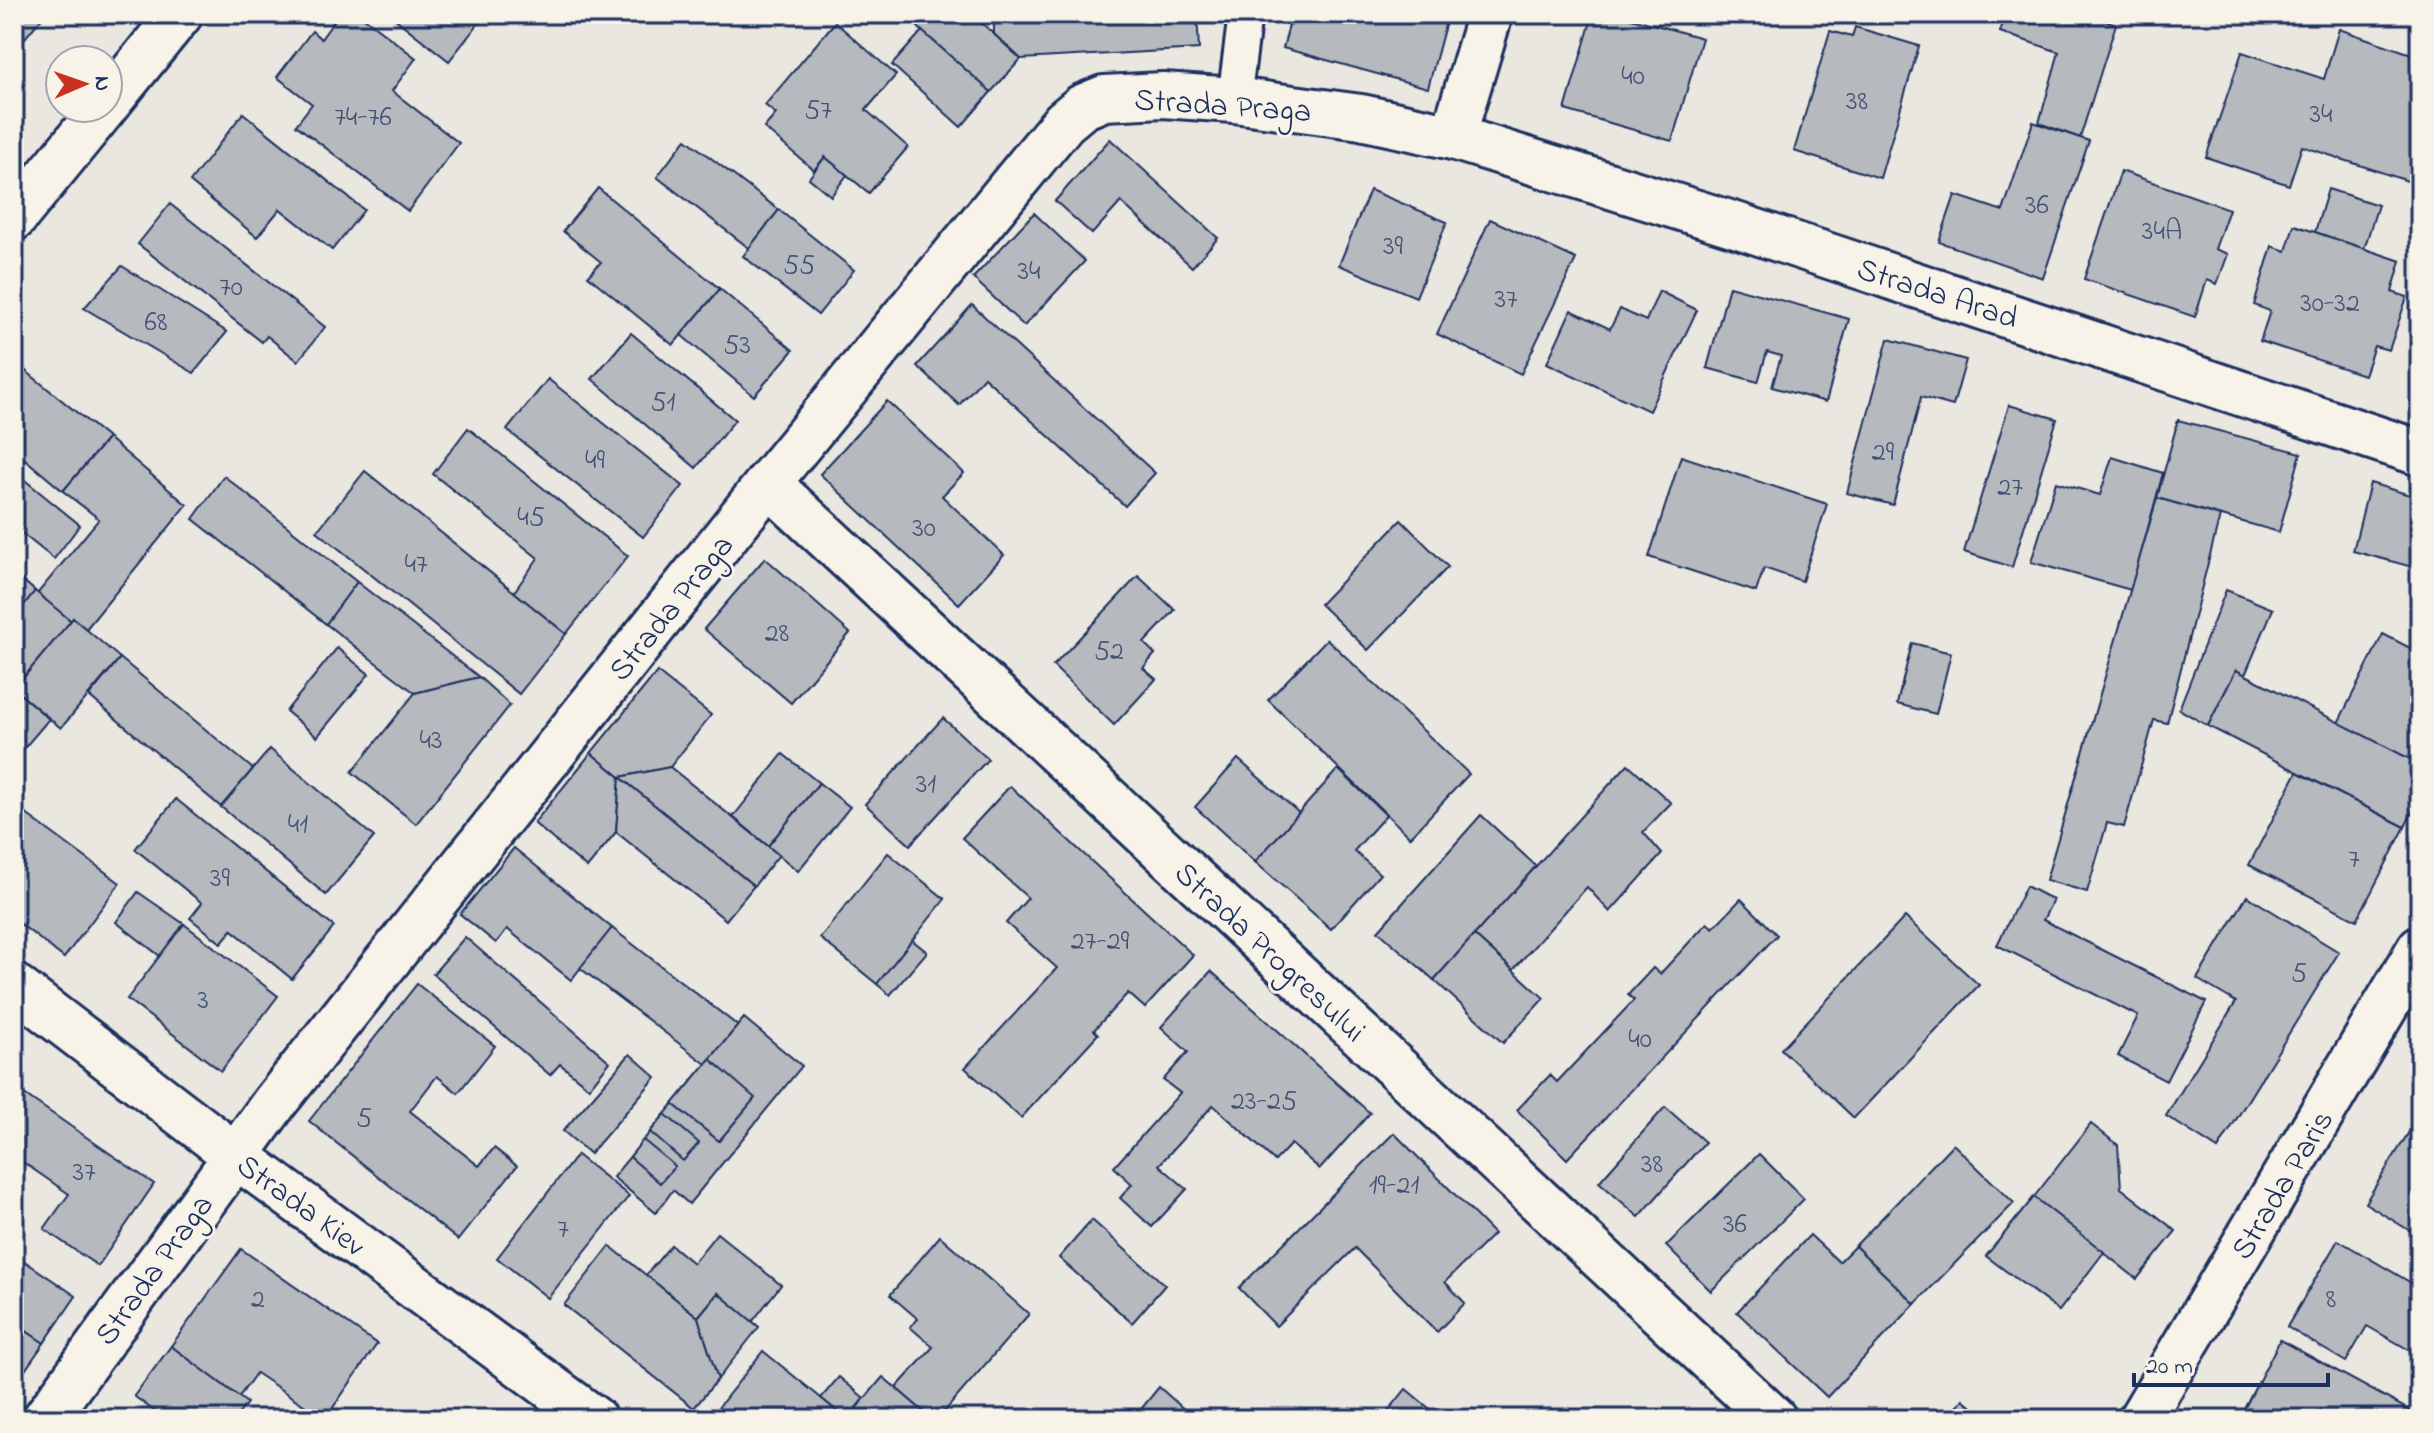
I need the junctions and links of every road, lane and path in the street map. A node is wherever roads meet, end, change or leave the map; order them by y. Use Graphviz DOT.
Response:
graph roads {
  1 [pos="180,14"];
  2 [pos="1245,14"];
  3 [pos="1490,14"];
  4 [pos="124,83"];
  5 [pos="1234,100"];
  6 [pos="91,124"];
  7 [pos="1453,137"];
  8 [pos="14,218"];
  9 [pos="2420,453"];
  10 [pos="768,483"];
  11 [pos="2420,948"];
  12 [pos="14,986"];
  13 [pos="235,1155"];
  14 [pos="45,1419"];
  15 [pos="594,1419"];
  16 [pos="1774,1419"];
  17 [pos="2141,1419"];
  1 -- 4 [label="street"];
  2 -- 5 [label="lane"];
  3 -- 7 [label="street"];
  5 -- 7 [label="street, Strada Praga"];
  5 -- 10 [label="street, Strada Praga"];
  6 -- 8 [label="street"];
  7 -- 9 [label="street, Strada Arad"];
  10 -- 13 [label="street, Strada Praga"];
  10 -- 16 [label="street, Strada Progresului"];
  11 -- 17 [label="street, Strada Paris"];
  12 -- 13 [label="street, Strada Kiev"];
  13 -- 14 [label="street, Strada Praga"];
  13 -- 15 [label="street, Strada Kiev"];
}
